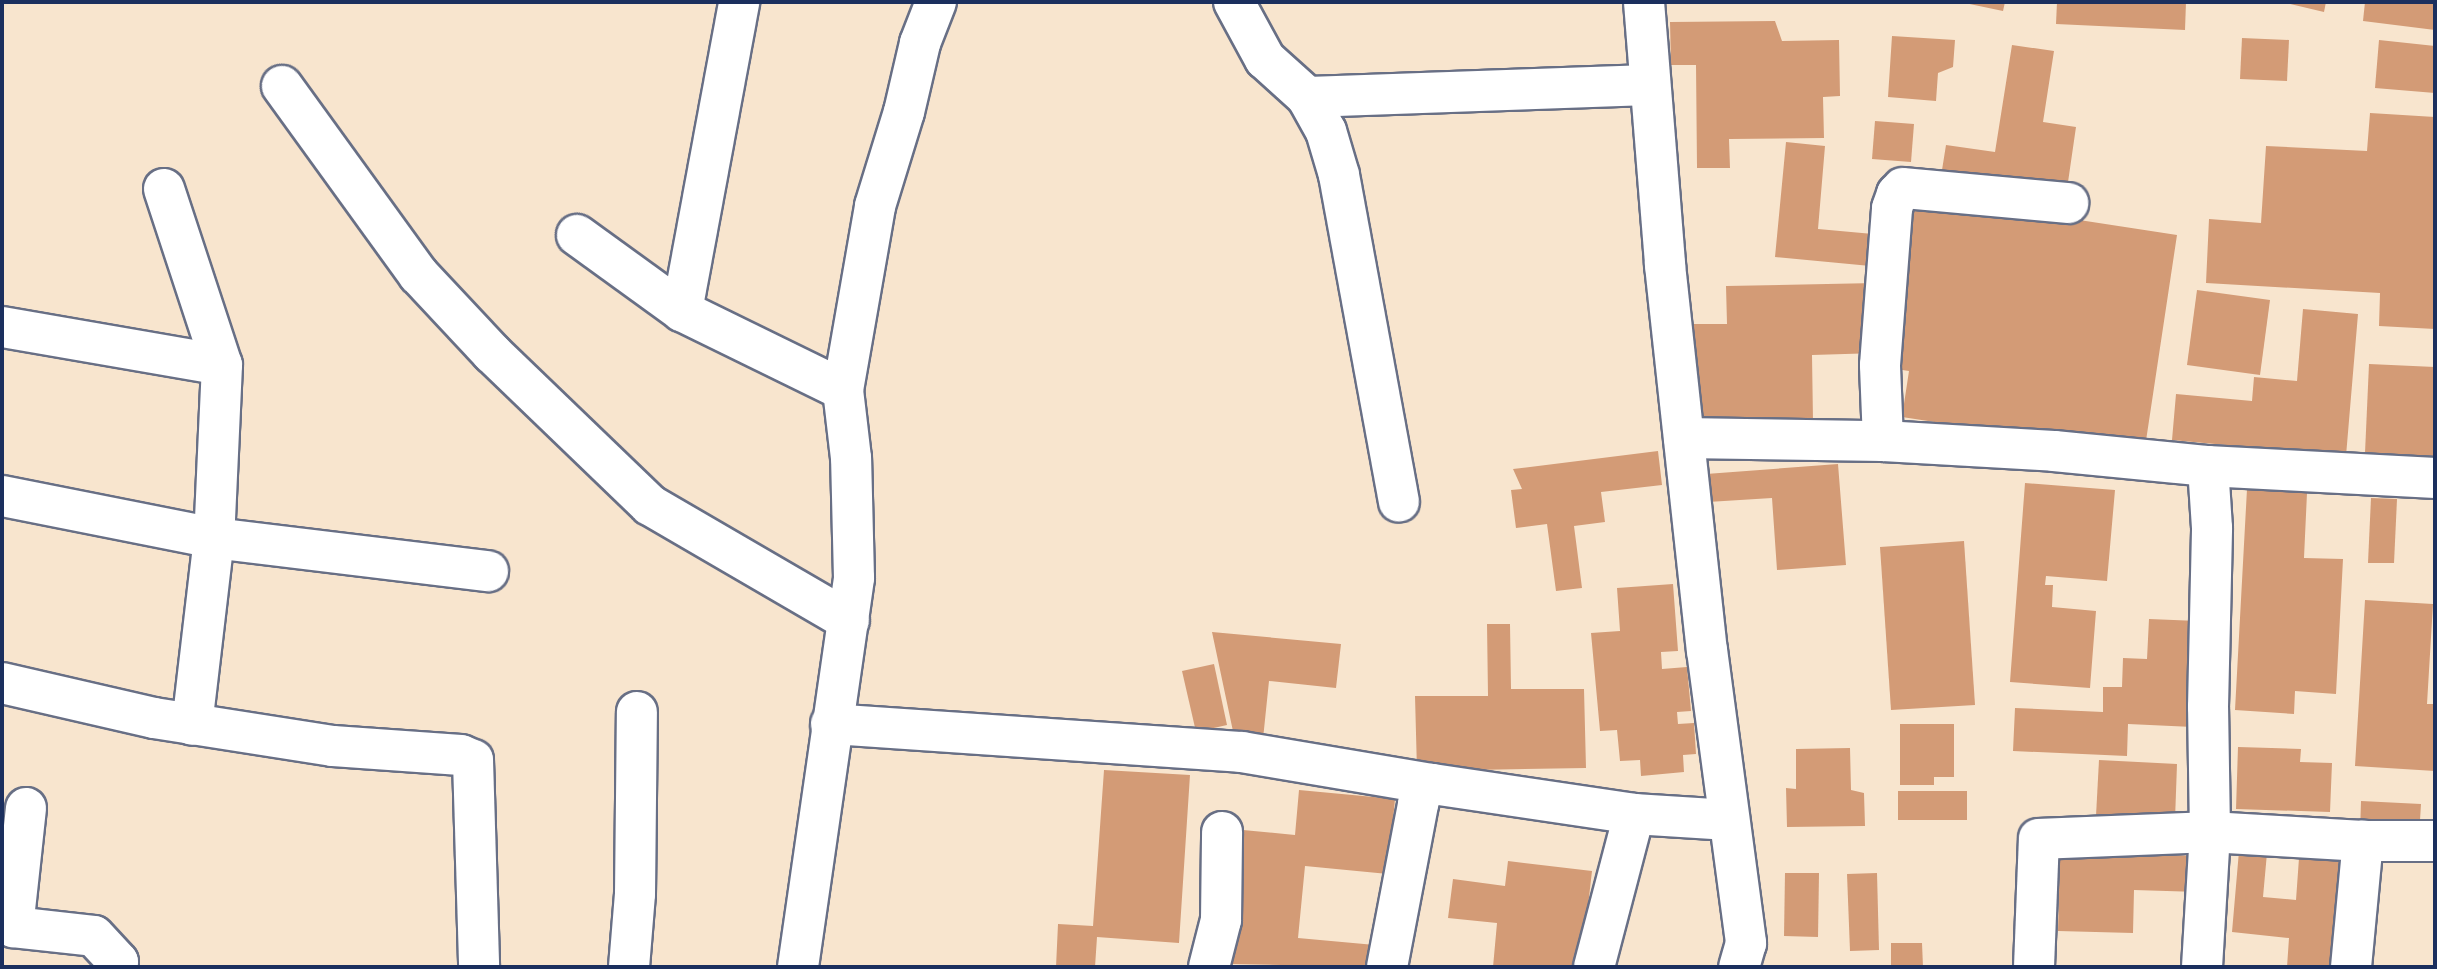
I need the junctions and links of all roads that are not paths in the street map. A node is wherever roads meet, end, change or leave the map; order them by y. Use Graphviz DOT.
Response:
graph roads {
  1 [pos="739,2"];
  2 [pos="936,2"];
  3 [pos="1234,2"];
  4 [pos="1644,2"];
  5 [pos="1650,85"];
  6 [pos="282,86"];
  7 [pos="1307,97"];
  8 [pos="164,189"];
  9 [pos="2068,203"];
  10 [pos="577,235"];
  11 [pos="682,311"];
  12 [pos="2,327"];
  13 [pos="222,365"];
  14 [pos="843,390"];
  15 [pos="1684,438"];
  16 [pos="1883,441"];
  17 [pos="2208,466"];
  18 [pos="2435,478"];
  19 [pos="2,496"];
  20 [pos="1399,502"];
  21 [pos="214,538"];
  22 [pos="488,571"];
  23 [pos="849,621"];
  24 [pos="2,683"];
  25 [pos="637,712"];
  26 [pos="831,724"];
  27 [pos="192,725"];
  28 [pos="1432,784"];
  29 [pos="26,808"];
  30 [pos="1634,814"];
  31 [pos="1729,820"];
  32 [pos="1222,832"];
  33 [pos="2210,832"];
  34 [pos="2363,841"];
  35 [pos="2435,841"];
  36 [pos="117,967"];
  37 [pos="479,967"];
  38 [pos="629,967"];
  39 [pos="798,967"];
  40 [pos="1209,967"];
  41 [pos="1387,967"];
  42 [pos="1594,967"];
  43 [pos="1739,967"];
  44 [pos="2034,967"];
  45 [pos="2202,967"];
  46 [pos="2351,967"];
  1 -- 11 [label="street"];
  2 -- 14 [label="street"];
  3 -- 7 [label="street"];
  4 -- 5 [label="street"];
  5 -- 7 [label="street"];
  5 -- 15 [label="street"];
  6 -- 23 [label="street"];
  7 -- 20 [label="street"];
  8 -- 13 [label="street"];
  9 -- 16 [label="street"];
  10 -- 11 [label="street"];
  11 -- 14 [label="street"];
  12 -- 13 [label="street"];
  13 -- 21 [label="street"];
  14 -- 23 [label="street"];
  15 -- 16 [label="street"];
  15 -- 31 [label="street"];
  16 -- 17 [label="street"];
  17 -- 18 [label="street"];
  17 -- 33 [label="street"];
  19 -- 21 [label="street"];
  21 -- 22 [label="street"];
  21 -- 27 [label="street"];
  23 -- 26 [label="street"];
  24 -- 27 [label="street"];
  25 -- 38 [label="street"];
  26 -- 28 [label="street"];
  26 -- 39 [label="street"];
  27 -- 37 [label="street"];
  28 -- 30 [label="street"];
  28 -- 41 [label="street"];
  29 -- 36 [label="street"];
  30 -- 31 [label="street"];
  30 -- 42 [label="street"];
  31 -- 43 [label="street"];
  32 -- 40 [label="street"];
  33 -- 34 [label="street"];
  33 -- 44 [label="street"];
  33 -- 45 [label="street"];
  34 -- 35 [label="street"];
  34 -- 46 [label="street"];
}
